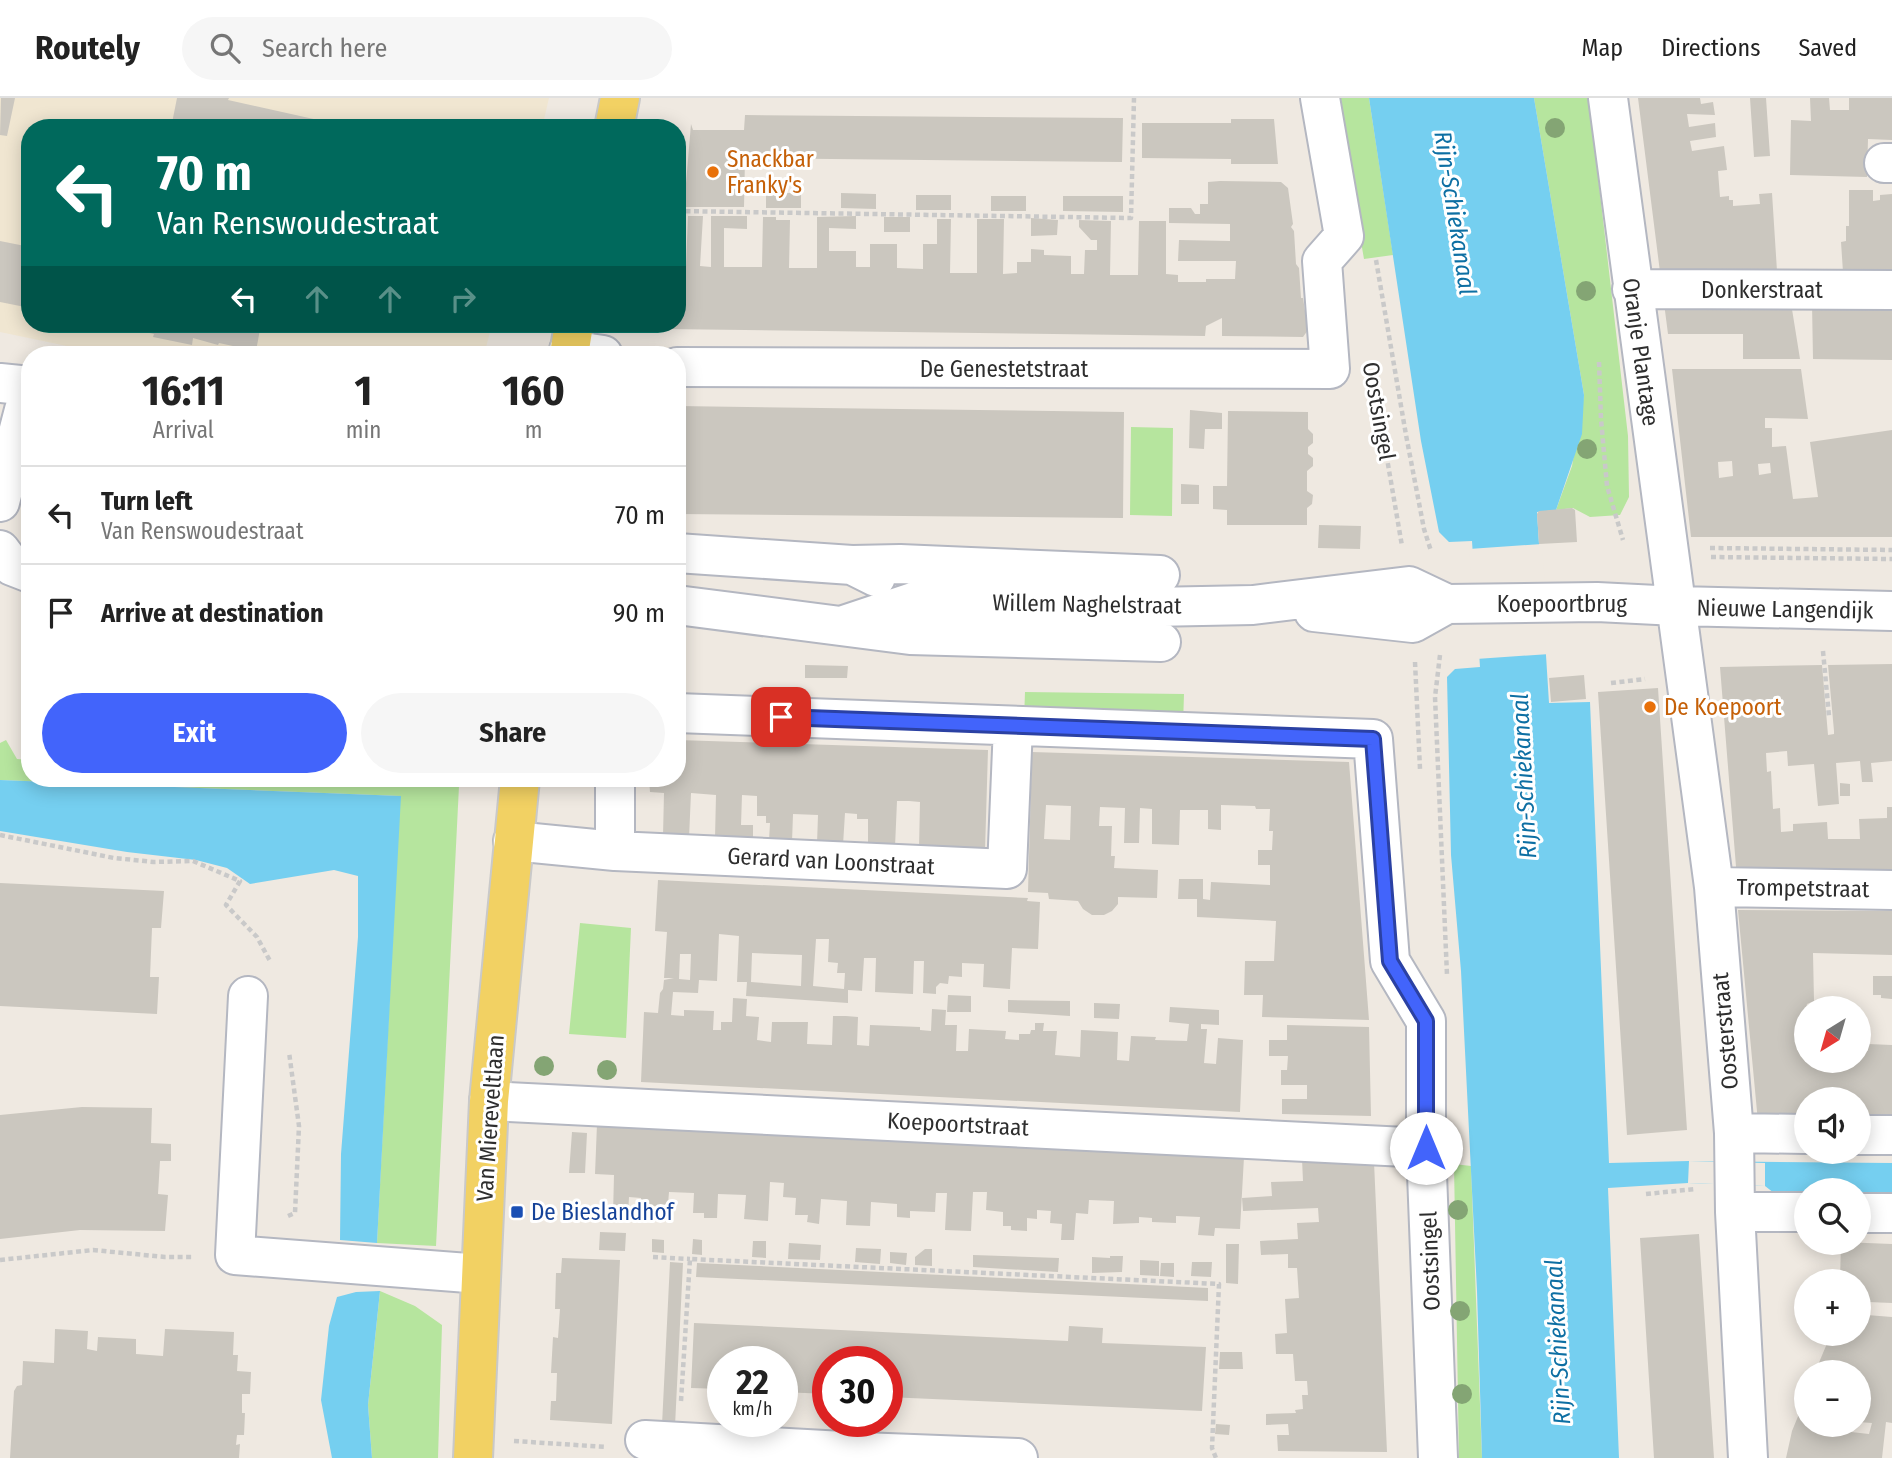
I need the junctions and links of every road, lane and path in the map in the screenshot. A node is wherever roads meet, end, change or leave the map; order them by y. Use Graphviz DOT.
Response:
graph roads {
  1 [pos="620,98"];
  2 [pos="1135,98"];
  3 [pos="1320,98"];
  4 [pos="1608,98"];
  5 [pos="616,119"];
  6 [pos="686,211"];
  7 [pos="1376,259"];
  8 [pos="1632,289"];
  9 [pos="1892,290"];
  10 [pos="1370,360"];
  11 [pos="686,368"];
  12 [pos="1330,369"];
  13 [pos="17,398"];
  14 [pos="0,502"];
  15 [pos="1710,548"];
  16 [pos="1736,548"];
  17 [pos="0,550"];
  18 [pos="1892,550"];
  19 [pos="686,553"];
  20 [pos="1702,556"];
  21 [pos="1736,557"];
  22 [pos="1892,559"];
  23 [pos="852,565"];
  24 [pos="21,570"];
  25 [pos="1160,575"];
  26 [pos="1409,586"];
  27 [pos="922,599"];
  28 [pos="1460,604"];
  29 [pos="1253,605"];
  30 [pos="686,606"];
  31 [pos="1677,607"];
  32 [pos="1819,609"];
  33 [pos="1892,611"];
  34 [pos="844,625"];
  35 [pos="1161,642"];
  36 [pos="686,713"];
  37 [pos="1829,716"];
  38 [pos="1013,726"];
  39 [pos="519,787"];
  40 [pos="615,787"];
  41 [pos="513,841"];
  42 [pos="615,852"];
  43 [pos="1714,887"];
  44 [pos="1892,890"];
  45 [pos="1448,987"];
  46 [pos="248,996"];
  47 [pos="489,1101"];
  48 [pos="1871,1135"];
  49 [pos="1892,1135"];
  50 [pos="1794,1141"];
  51 [pos="1426,1148"];
  52 [pos="1735,1174"];
  53 [pos="1646,1194"];
  54 [pos="1794,1206"];
  55 [pos="1871,1213"];
  56 [pos="1892,1213"];
  57 [pos="235,1255"];
  58 [pos="653,1257"];
  59 [pos="690,1259"];
  60 [pos="0,1260"];
  61 [pos="481,1274"];
  62 [pos="662,1441"];
  63 [pos="474,1448"];
  64 [pos="860,1455"];
  65 [pos="1018,1458"];
  66 [pos="1216,1458"];
  67 [pos="1438,1458"];
  68 [pos="1748,1458"];
  1 -- 5 [label="main road"];
  2 -- 6 [label="path"];
  3 -- 12 [label="street, Oostsingel"];
  4 -- 8 [label="street, Oranje Plantage"];
  7 -- 28 [label="path"];
  8 -- 9 [label="street, Donkerstraat"];
  8 -- 31 [label="street, Oranje Plantage"];
  10 -- 26 [label="path, Oostsingel"];
  11 -- 12 [label="street, De Genestetstraat"];
  13 -- 14 [label="street"];
  15 -- 16 [label="path"];
  16 -- 18 [label="path"];
  16 -- 21 [label="path"];
  17 -- 24 [label="street"];
  19 -- 23 [label="street, Willem Naghelstraat"];
  20 -- 21 [label="path"];
  21 -- 22 [label="path"];
  23 -- 25 [label="street"];
  23 -- 27 [label="street, Willem Naghelstraat"];
  26 -- 28 [label="street"];
  26 -- 29 [label="street, Willem Naghelstraat"];
  27 -- 29 [label="street, Willem Naghelstraat"];
  27 -- 34 [label="street, Willem Naghelstraat"];
  28 -- 29 [label="street, Willem Naghelstraat"];
  28 -- 31 [label="street, Koepoortbrug"];
  28 -- 45 [label="path"];
  30 -- 34 [label="street, Willem Naghelstraat"];
  31 -- 32 [label="street, Nieuwe Langendijk"];
  31 -- 43 [label="street, Oosterstraat"];
  32 -- 33 [label="street, Nieuwe Langendijk"];
  32 -- 37 [label="path"];
  34 -- 35 [label="street"];
  36 -- 38 [label="street"];
  38 -- 42 [label="street, Gerard van Loonstraat"];
  38 -- 51 [label="street, Oostsingel"];
  39 -- 41 [label="main road, Van Miereveltlaan"];
  40 -- 42 [label="street"];
  41 -- 42 [label="street, Gerard van Loonstraat"];
  41 -- 47 [label="main road, Van Miereveltlaan"];
  43 -- 44 [label="street, Trompetstraat"];
  43 -- 52 [label="street, Oosterstraat"];
  46 -- 57 [label="street"];
  47 -- 51 [label="street, Koepoortstraat"];
  47 -- 61 [label="main road, Van Miereveltlaan"];
  48 -- 49 [label="street"];
  50 -- 52 [label="street"];
  51 -- 67 [label="street, Oostsingel"];
  52 -- 53 [label="path"];
  52 -- 54 [label="street"];
  52 -- 68 [label="street, Oosterstraat"];
  55 -- 56 [label="street"];
  57 -- 60 [label="path"];
  57 -- 61 [label="street"];
  58 -- 59 [label="path"];
  59 -- 62 [label="path"];
  59 -- 66 [label="path"];
  61 -- 63 [label="main road, Van Miereveltlaan"];
  62 -- 63 [label="path"];
  62 -- 64 [label="street"];
  64 -- 65 [label="street"];
}
